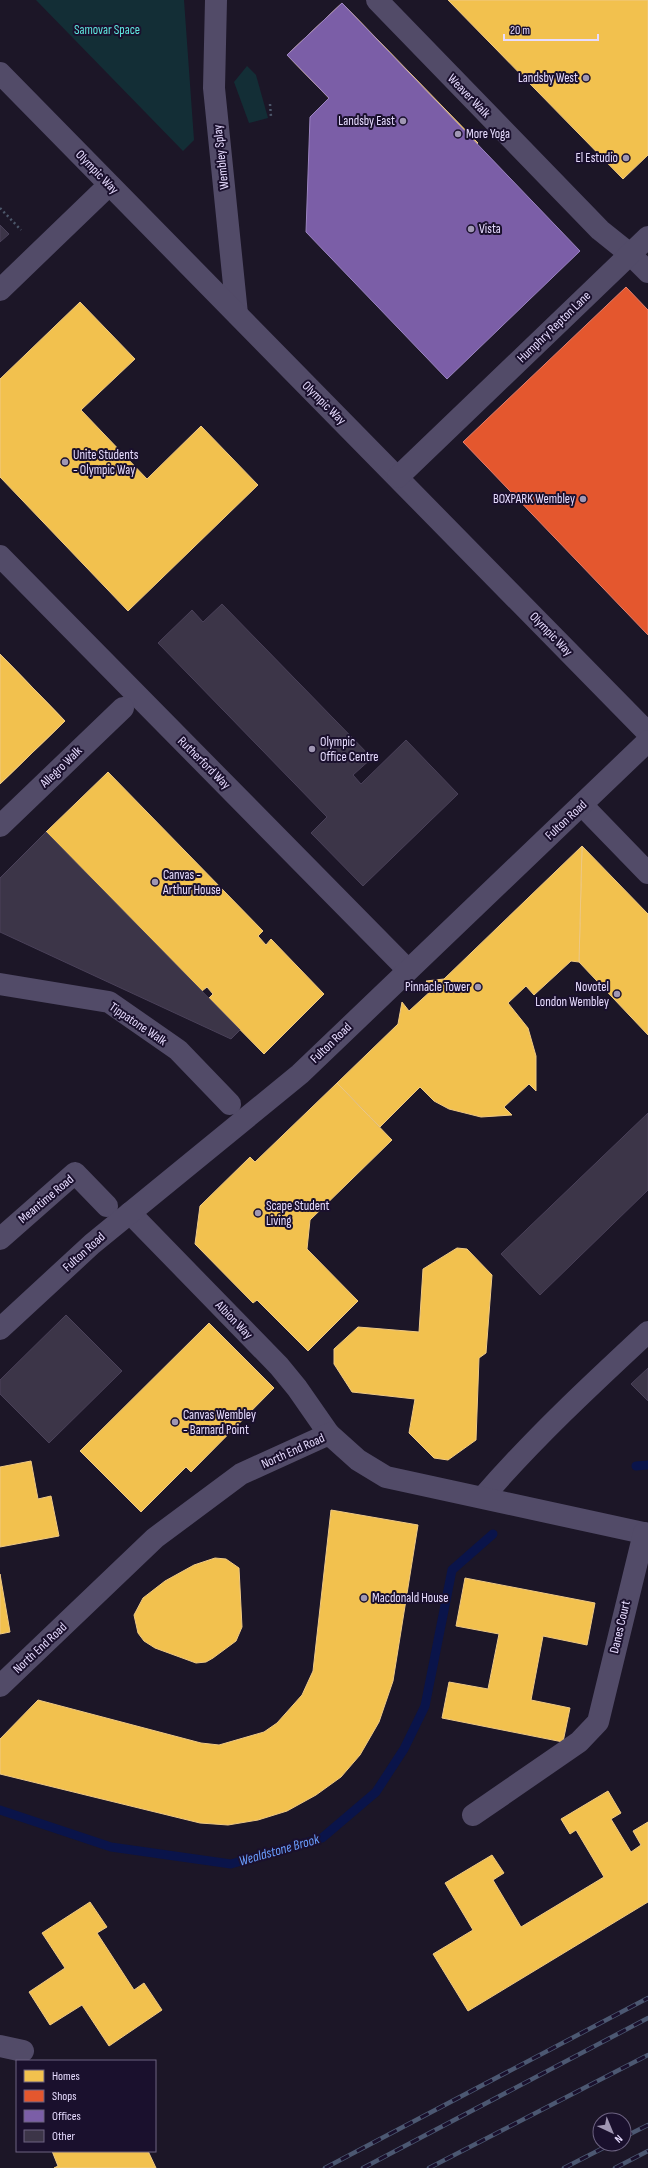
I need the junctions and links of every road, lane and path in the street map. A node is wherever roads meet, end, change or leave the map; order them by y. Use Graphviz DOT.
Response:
graph roads {
  1 [pos="216,0"];
  2 [pos="377,1"];
  3 [pos="0,73"];
  4 [pos="270,104"];
  5 [pos="271,117"];
  6 [pos="109,185"];
  7 [pos="0,208"];
  8 [pos="21,230"];
  9 [pos="648,237"];
  10 [pos="630,254"];
  11 [pos="648,272"];
  12 [pos="0,290"];
  13 [pos="237,314"];
  14 [pos="398,477"];
  15 [pos="0,556"];
  16 [pos="122,708"];
  17 [pos="648,734"];
  18 [pos="648,741"];
  19 [pos="582,805"];
  20 [pos="0,826"];
  21 [pos="648,873"];
  22 [pos="408,970"];
  23 [pos="0,984"];
  24 [pos="230,1104"];
  25 [pos="107,1206"];
  26 [pos="130,1213"];
  27 [pos="0,1239"];
  28 [pos="0,1329"];
  29 [pos="648,1332"];
  30 [pos="329,1434"];
  31 [pos="483,1497"];
  32 [pos="646,1533"];
  33 [pos="0,1686"];
  34 [pos="473,1815"];
  35 [pos="0,2046"];
  36 [pos="23,2051"];
  1 -- 13 [label="street, Wembley Splay"];
  2 -- 10 [label="street, Weaver Walk"];
  3 -- 6 [label="street, Olympic Way"];
  4 -- 5 [label="path"];
  6 -- 12 [label="street"];
  6 -- 13 [label="street, Olympic Way"];
  7 -- 8 [label="path"];
  9 -- 10 [label="street, Humphry Repton Lane"];
  10 -- 11 [label="street, Weaver Walk"];
  10 -- 14 [label="street, Humphry Repton Lane"];
  13 -- 14 [label="street, Olympic Way"];
  14 -- 17 [label="street, Olympic Way"];
  15 -- 22 [label="street, Rutherford Way"];
  16 -- 20 [label="street, Allegro Walk"];
  18 -- 19 [label="street, Fulton Road"];
  19 -- 21 [label="street"];
  19 -- 22 [label="street, Fulton Road"];
  22 -- 26 [label="street, Fulton Road"];
  23 -- 24 [label="street, Tippatone Walk"];
  25 -- 27 [label="street, Meantime Road"];
  26 -- 28 [label="street, Fulton Road"];
  26 -- 30 [label="street, Albion Way"];
  29 -- 31 [label="street"];
  30 -- 31 [label="street, North End Road"];
  30 -- 33 [label="street, North End Road"];
  31 -- 32 [label="street, North End Road"];
  32 -- 34 [label="street, Danes Court"];
  35 -- 36 [label="street"];
}
